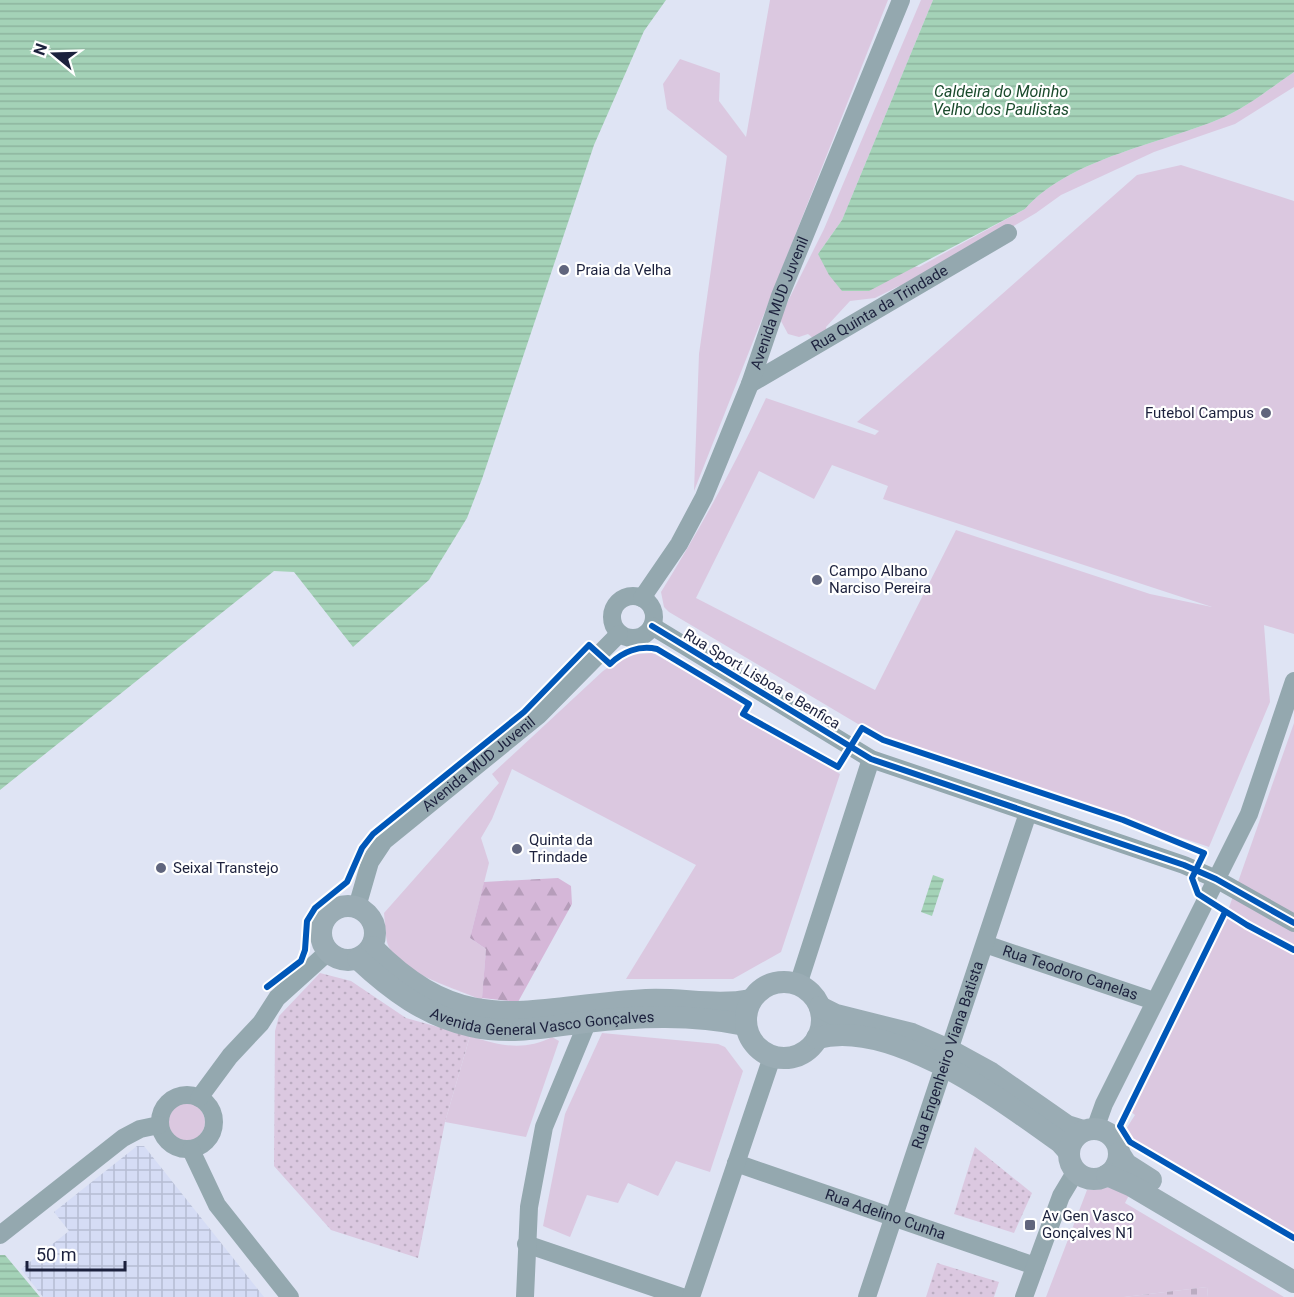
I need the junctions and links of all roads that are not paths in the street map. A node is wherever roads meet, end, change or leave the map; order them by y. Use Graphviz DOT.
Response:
graph roads {
  1 [pos="901,0"];
  2 [pos="1008,233"];
  3 [pos="750,384"];
  4 [pos="768,391"];
  5 [pos="642,598"];
  6 [pos="652,626"];
  7 [pos="619,634"];
  8 [pos="1294,681"];
  9 [pos="871,759"];
  10 [pos="1028,813"];
  11 [pos="1216,879"];
  12 [pos="357,907"];
  13 [pos="1294,923"];
  14 [pos="985,944"];
  15 [pos="327,952"];
  16 [pos="365,953"];
  17 [pos="798,985"];
  18 [pos="751,1000"];
  19 [pos="1154,1001"];
  20 [pos="820,1007"];
  21 [pos="583,1024"];
  22 [pos="746,1025"];
  23 [pos="818,1038"];
  24 [pos="772,1057"];
  25 [pos="947,1058"];
  26 [pos="199,1098"];
  27 [pos="159,1125"];
  28 [pos="1089,1130"];
  29 [pos="191,1150"];
  30 [pos="1119,1153"];
  31 [pos="1072,1162"];
  32 [pos="736,1163"];
  33 [pos="1107,1175"];
  34 [pos="893,1219"];
  35 [pos="0,1235"];
  36 [pos="526,1244"];
  37 [pos="1294,1264"];
  38 [pos="1035,1266"];
  39 [pos="1294,1282"];
  40 [pos="290,1297"];
  41 [pos="525,1297"];
  42 [pos="682,1297"];
  43 [pos="691,1297"];
  44 [pos="867,1297"];
  45 [pos="1024,1297"];
  1 -- 3 [label="street, Avenida MUD Juvenil"];
  2 -- 3 [label="street, Rua Quinta da Trindade"];
  3 -- 4 [label="street"];
  3 -- 5 [label="street, Avenida MUD Juvenil"];
  5 -- 6 [label="street"];
  5 -- 7 [label="street"];
  6 -- 7 [label="street"];
  6 -- 9 [label="street, Rua Sport Lisboa e Benfica"];
  7 -- 12 [label="street, Avenida MUD Juvenil"];
  8 -- 11 [label="street"];
  9 -- 10 [label="street, Rua Sport Lisboa e Benfica"];
  9 -- 17 [label="street"];
  10 -- 11 [label="street, Rua Sport Lisboa e Benfica"];
  10 -- 14 [label="street, Rua Engenheiro Viana Batista"];
  11 -- 13 [label="street, Rua Sport Lisboa e Benfica"];
  11 -- 19 [label="street"];
  12 -- 15 [label="main road"];
  12 -- 16 [label="main road"];
  14 -- 19 [label="street, Rua Teodoro Canelas"];
  14 -- 25 [label="street, Rua Engenheiro Viana Batista"];
  15 -- 16 [label="main road"];
  15 -- 26 [label="street"];
  16 -- 21 [label="main road, Avenida General Vasco Gonçalves"];
  16 -- 21 [label="main road, Avenida General Vasco Gonçalves"];
  17 -- 18 [label="main road"];
  17 -- 20 [label="main road"];
  18 -- 21 [label="main road, Avenida General Vasco Gonçalves"];
  18 -- 22 [label="main road"];
  19 -- 28 [label="street"];
  20 -- 23 [label="main road"];
  20 -- 25 [label="main road"];
  21 -- 22 [label="main road, Avenida General Vasco Gonçalves"];
  21 -- 36 [label="street"];
  22 -- 24 [label="main road"];
  23 -- 24 [label="main road"];
  23 -- 25 [label="main road"];
  24 -- 32 [label="street"];
  25 -- 28 [label="main road"];
  25 -- 31 [label="main road"];
  25 -- 34 [label="street, Rua Engenheiro Viana Batista"];
  26 -- 27 [label="street"];
  26 -- 29 [label="street"];
  27 -- 29 [label="street"];
  27 -- 35 [label="street"];
  28 -- 30 [label="main road"];
  28 -- 31 [label="main road"];
  29 -- 40 [label="street"];
  30 -- 33 [label="main road"];
  30 -- 37 [label="main road"];
  31 -- 33 [label="main road"];
  31 -- 38 [label="street"];
  32 -- 34 [label="street, Rua Adelino Cunha"];
  32 -- 43 [label="street"];
  33 -- 39 [label="main road"];
  34 -- 38 [label="street, Rua Adelino Cunha"];
  34 -- 44 [label="street, Rua Engenheiro Viana Batista"];
  36 -- 41 [label="street"];
  36 -- 42 [label="street"];
  38 -- 45 [label="street"];
}
